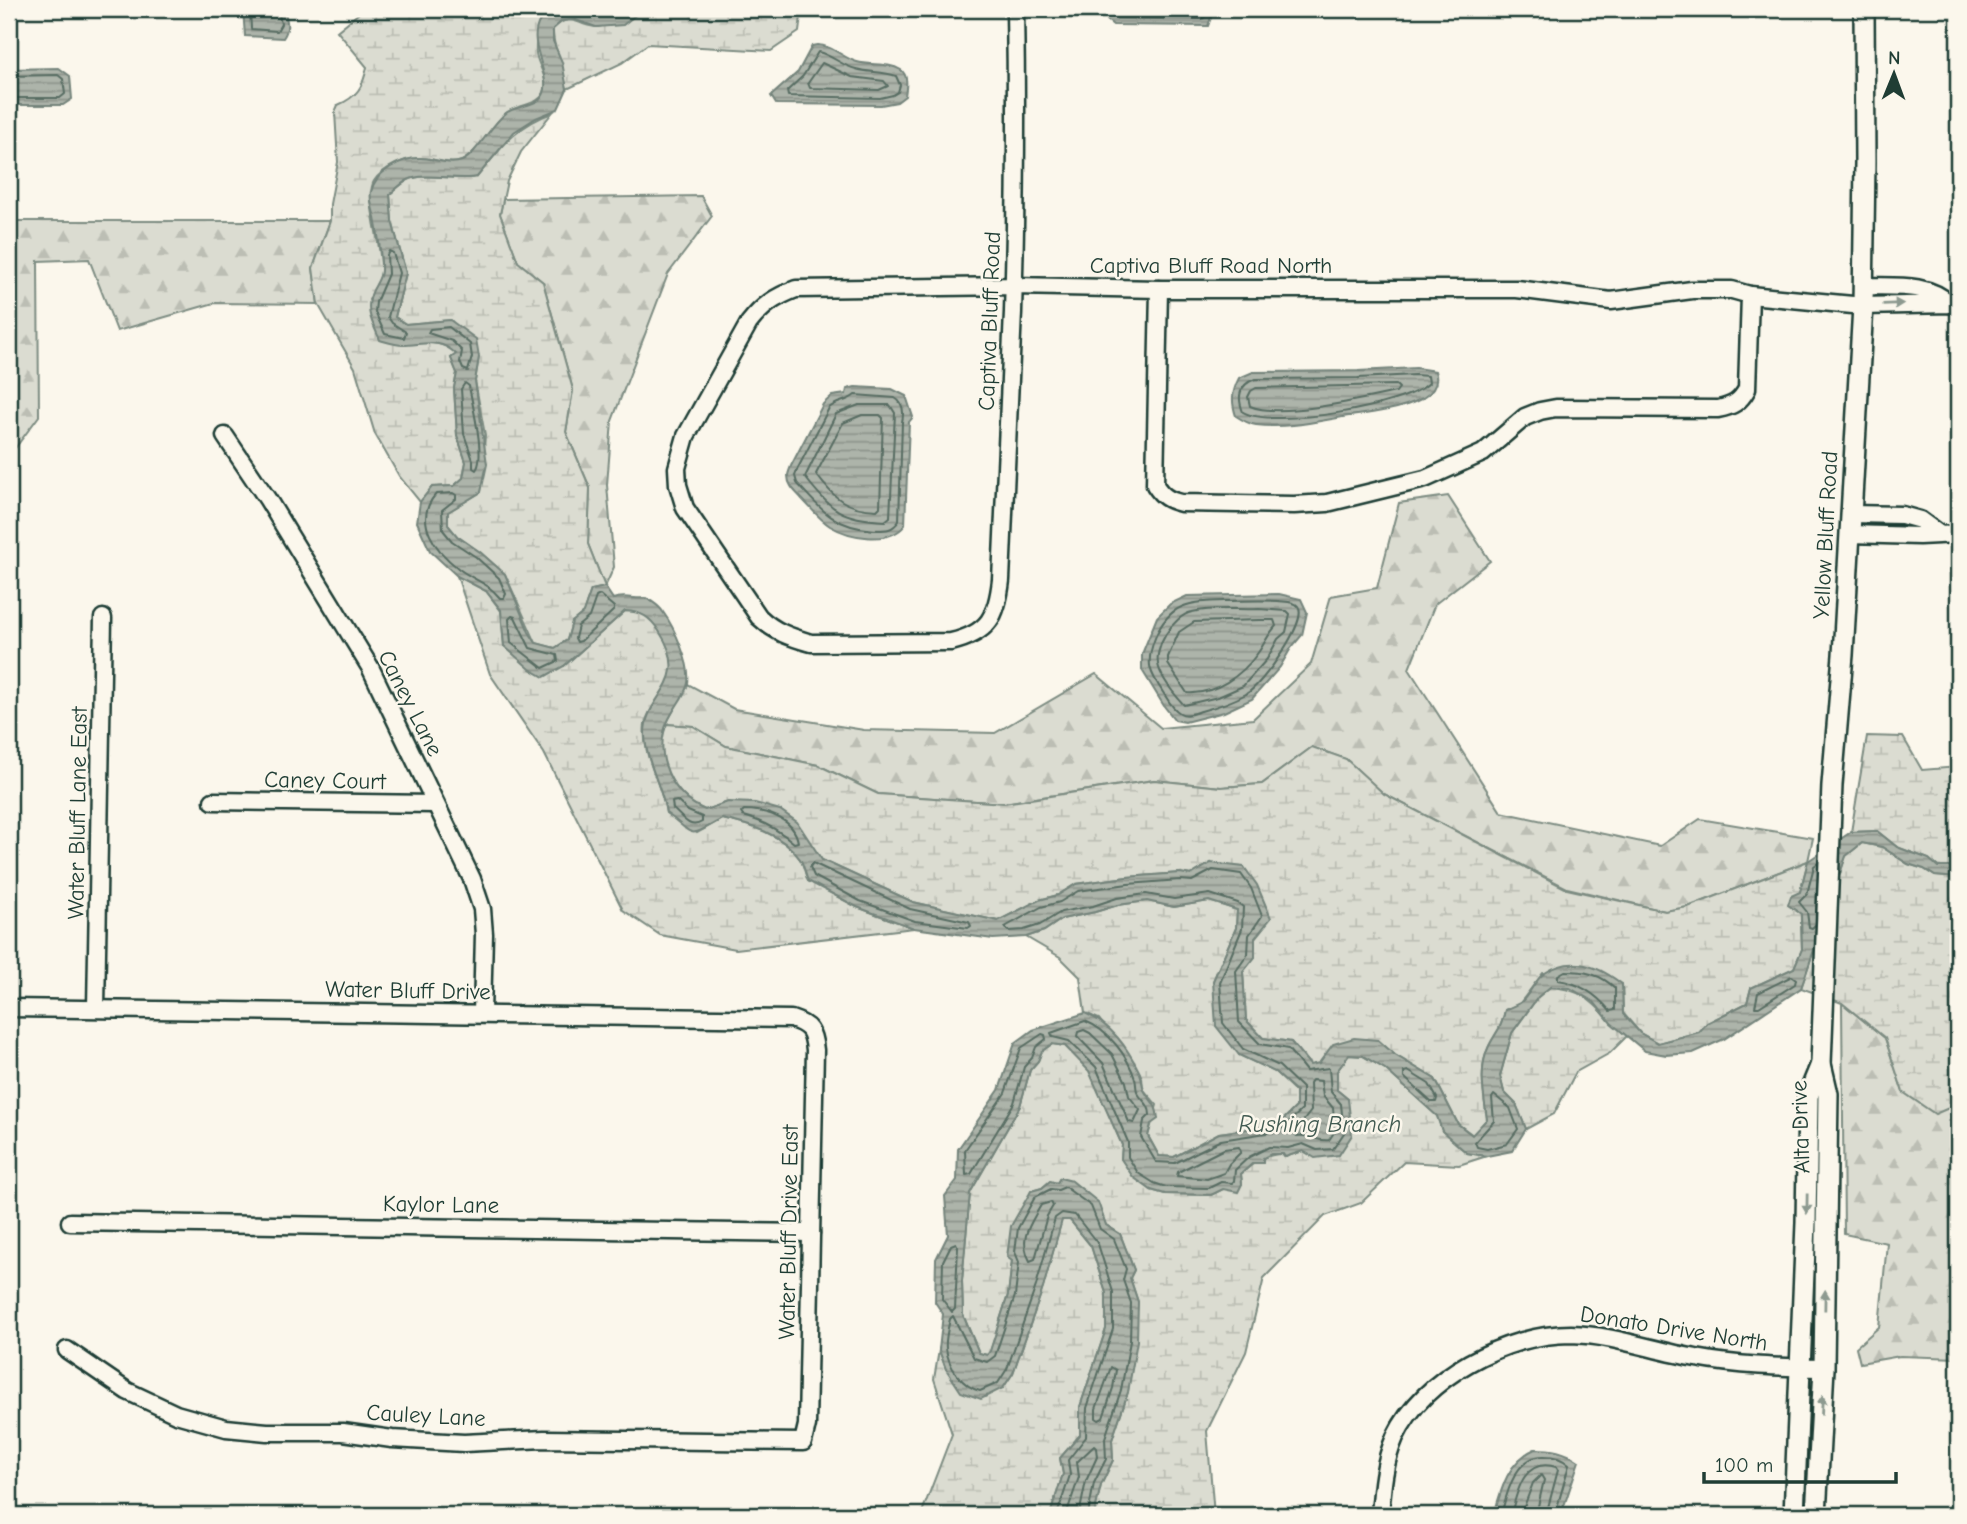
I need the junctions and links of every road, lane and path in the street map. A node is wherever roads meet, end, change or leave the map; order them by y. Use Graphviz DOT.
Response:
graph roads {
  1 [pos="1015,9"];
  2 [pos="1864,9"];
  3 [pos="1014,286"];
  4 [pos="1159,289"];
  5 [pos="1749,295"];
  6 [pos="1863,296"];
  7 [pos="1954,305"];
  8 [pos="225,436"];
  9 [pos="1851,514"];
  10 [pos="1902,515"];
  11 [pos="1849,534"];
  12 [pos="1939,534"];
  13 [pos="1958,534"];
  14 [pos="1901,536"];
  15 [pos="103,618"];
  16 [pos="982,629"];
  17 [pos="214,801"];
  18 [pos="435,804"];
  19 [pos="9,1008"];
  20 [pos="96,1008"];
  21 [pos="482,1014"];
  22 [pos="806,1024"];
  23 [pos="1821,1064"];
  24 [pos="69,1222"];
  25 [pos="811,1233"];
  26 [pos="67,1350"];
  27 [pos="1801,1367"];
  28 [pos="1824,1368"];
  29 [pos="803,1442"];
  30 [pos="1380,1515"];
  31 [pos="1794,1515"];
  32 [pos="1816,1515"];
  1 -- 3 [label="street, Captiva Bluff Road"];
  2 -- 6 [label="street, Yellow Bluff Road"];
  3 -- 4 [label="street, Captiva Bluff Road North"];
  3 -- 16 [label="street, Captiva Bluff Road"];
  3 -- 16 [label="street, Captiva Bluff Road North"];
  4 -- 5 [label="street, Captiva Bluff Road North"];
  4 -- 5 [label="street"];
  5 -- 6 [label="street, Captiva Bluff Road North"];
  6 -- 7 [label="street, Captiva Bluff Road North"];
  6 -- 9 [label="street, Yellow Bluff Road"];
  8 -- 18 [label="street, Caney Lane"];
  9 -- 10 [label="street"];
  9 -- 11 [label="street, Yellow Bluff Road"];
  10 -- 12 [label="street"];
  10 -- 14 [label="street"];
  11 -- 14 [label="street"];
  11 -- 23 [label="street, Yellow Bluff Road"];
  12 -- 13 [label="street"];
  12 -- 14 [label="street"];
  15 -- 20 [label="street, Water Bluff Lane East"];
  17 -- 18 [label="street, Caney Court"];
  18 -- 21 [label="street, Caney Lane"];
  19 -- 20 [label="street, Water Bluff Drive"];
  20 -- 21 [label="street, Water Bluff Drive"];
  21 -- 22 [label="street, Water Bluff Drive"];
  22 -- 25 [label="street, Water Bluff Drive East"];
  23 -- 27 [label="street, Alta Drive, one-way"];
  28 -- 23 [label="street, Alta Drive, one-way"];
  24 -- 25 [label="street, Kaylor Lane"];
  25 -- 29 [label="street, Water Bluff Drive East"];
  26 -- 29 [label="street, Cauley Lane"];
  27 -- 28 [label="street, Donato Drive North"];
  27 -- 30 [label="street, Donato Drive North"];
  27 -- 31 [label="street, Alta Drive"];
  32 -- 28 [label="street, Alta Drive, one-way"];
}
